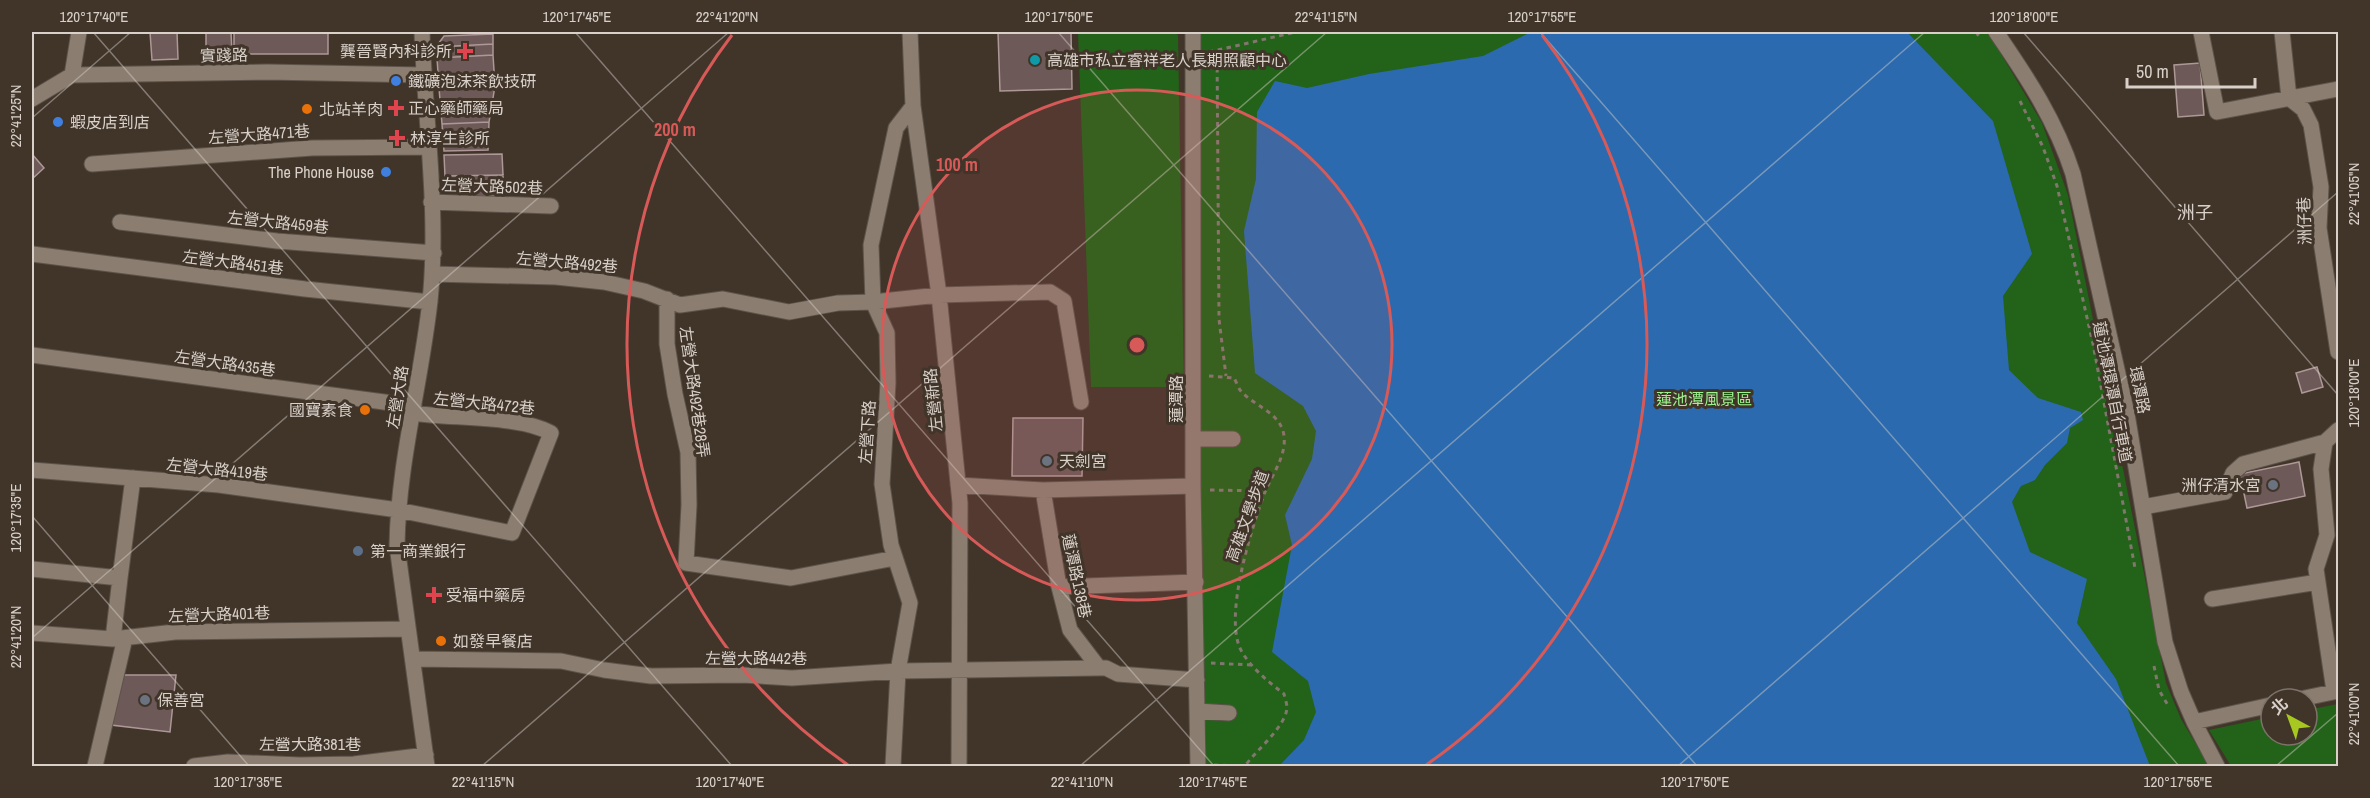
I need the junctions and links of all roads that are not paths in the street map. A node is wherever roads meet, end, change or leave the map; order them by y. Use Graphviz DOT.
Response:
graph roads {
  1 [pos="79,32"];
  2 [pos="422,32"];
  3 [pos="910,32"];
  4 [pos="1193,32"];
  5 [pos="1996,32"];
  6 [pos="2201,32"];
  7 [pos="2282,32"];
  8 [pos="72,75"];
  9 [pos="423,75"];
  10 [pos="2338,89"];
  11 [pos="2289,98"];
  12 [pos="32,99"];
  13 [pos="913,106"];
  14 [pos="428,147"];
  15 [pos="92,164"];
  16 [pos="431,202"];
  17 [pos="551,206"];
  18 [pos="120,222"];
  19 [pos="434,253"];
  20 [pos="32,254"];
  21 [pos="432,274"];
  22 [pos="939,294"];
  23 [pos="667,298"];
  24 [pos="430,302"];
  25 [pos="873,302"];
  26 [pos="2338,352"];
  27 [pos="32,355"];
  28 [pos="1082,402"];
  29 [pos="413,409"];
  30 [pos="2338,430"];
  31 [pos="1194,439"];
  32 [pos="1233,439"];
  33 [pos="2325,442"];
  34 [pos="32,470"];
  35 [pos="133,478"];
  36 [pos="958,485"];
  37 [pos="1193,486"];
  38 [pos="1043,490"];
  39 [pos="2143,507"];
  40 [pos="398,510"];
  41 [pos="512,533"];
  42 [pos="895,558"];
  43 [pos="32,569"];
  44 [pos="120,578"];
  45 [pos="1196,582"];
  46 [pos="2318,582"];
  47 [pos="1059,587"];
  48 [pos="2212,598"];
  49 [pos="408,629"];
  50 [pos="32,633"];
  51 [pos="119,639"];
  52 [pos="413,659"];
  53 [pos="1099,668"];
  54 [pos="960,670"];
  55 [pos="898,671"];
  56 [pos="1197,680"];
  57 [pos="2336,691"];
  58 [pos="2319,695"];
  59 [pos="2259,708"];
  60 [pos="1197,711"];
  61 [pos="1229,713"];
  62 [pos="2194,722"];
  63 [pos="427,761"];
  64 [pos="95,766"];
  65 [pos="194,766"];
  66 [pos="894,766"];
  67 [pos="959,766"];
  68 [pos="1205,766"];
  69 [pos="2217,766"];
  1 -- 8 [label="street"];
  2 -- 9 [label="street, 左營大路"];
  3 -- 13 [label="street, 左營新路"];
  4 -- 31 [label="street, 蓮潭路"];
  5 -- 39 [label="street, 環潭路"];
  6 -- 11 [label="street"];
  7 -- 11 [label="street"];
  8 -- 9 [label="street, 實踐路"];
  8 -- 12 [label="street"];
  9 -- 14 [label="street, 左營大路"];
  10 -- 11 [label="street"];
  11 -- 26 [label="street, 洲仔巷"];
  13 -- 22 [label="street, 左營新路"];
  13 -- 25 [label="street, 左營下路"];
  14 -- 15 [label="street, 左營大路471巷"];
  14 -- 16 [label="street, 左營大路"];
  16 -- 17 [label="street, 左營大路502巷"];
  16 -- 19 [label="street, 左營大路"];
  18 -- 19 [label="street, 左營大路459巷"];
  19 -- 21 [label="street, 左營大路"];
  20 -- 24 [label="street, 左營大路451巷"];
  21 -- 23 [label="street, 左營大路492巷"];
  21 -- 24 [label="street, 左營大路"];
  22 -- 25 [label="street, 左營大路492巷"];
  22 -- 28 [label="street, 左營大路492巷"];
  22 -- 36 [label="street, 左營新路"];
  23 -- 25 [label="street, 左營大路492巷"];
  23 -- 42 [label="street, 左營大路492巷28弄"];
  24 -- 29 [label="street, 左營大路"];
  25 -- 42 [label="street, 左營下路"];
  27 -- 29 [label="street, 左營大路435巷"];
  29 -- 40 [label="street, 左營大路"];
  29 -- 41 [label="street, 左營大路472巷"];
  30 -- 33 [label="street"];
  31 -- 32 [label="street"];
  31 -- 37 [label="street, 蓮潭路"];
  33 -- 39 [label="street"];
  33 -- 46 [label="street"];
  34 -- 35 [label="street, 左營大路419巷"];
  35 -- 40 [label="street, 左營大路419巷"];
  35 -- 44 [label="street"];
  36 -- 38 [label="street"];
  36 -- 54 [label="street, 左營新路"];
  37 -- 38 [label="street"];
  37 -- 45 [label="street, 蓮潭路"];
  38 -- 47 [label="street, 蓮潭路138巷"];
  39 -- 62 [label="street, 環潭路"];
  40 -- 41 [label="street, 左營大路419巷"];
  40 -- 49 [label="street, 左營大路"];
  42 -- 55 [label="street, 左營下路"];
  43 -- 44 [label="street"];
  44 -- 51 [label="street"];
  45 -- 47 [label="street"];
  45 -- 56 [label="street, 蓮潭路"];
  46 -- 48 [label="street"];
  46 -- 57 [label="street"];
  47 -- 53 [label="street, 蓮潭路138巷"];
  49 -- 51 [label="street, 左營大路401巷"];
  49 -- 52 [label="street, 左營大路"];
  50 -- 51 [label="street, 左營大路401巷"];
  51 -- 64 [label="street"];
  52 -- 55 [label="street, 左營大路442巷"];
  52 -- 63 [label="street, 左營大路"];
  53 -- 54 [label="street, 左營大路442巷"];
  53 -- 56 [label="street"];
  54 -- 55 [label="street, 左營大路442巷"];
  54 -- 67 [label="street, 左營新路"];
  55 -- 66 [label="street, 左營下路"];
  56 -- 60 [label="street, 蓮潭路"];
  57 -- 58 [label="street"];
  59 -- 62 [label="street"];
  60 -- 61 [label="street"];
  60 -- 68 [label="street, 蓮潭路"];
  62 -- 69 [label="street, 環潭路"];
  63 -- 65 [label="street, 左營大路381巷"];
}
